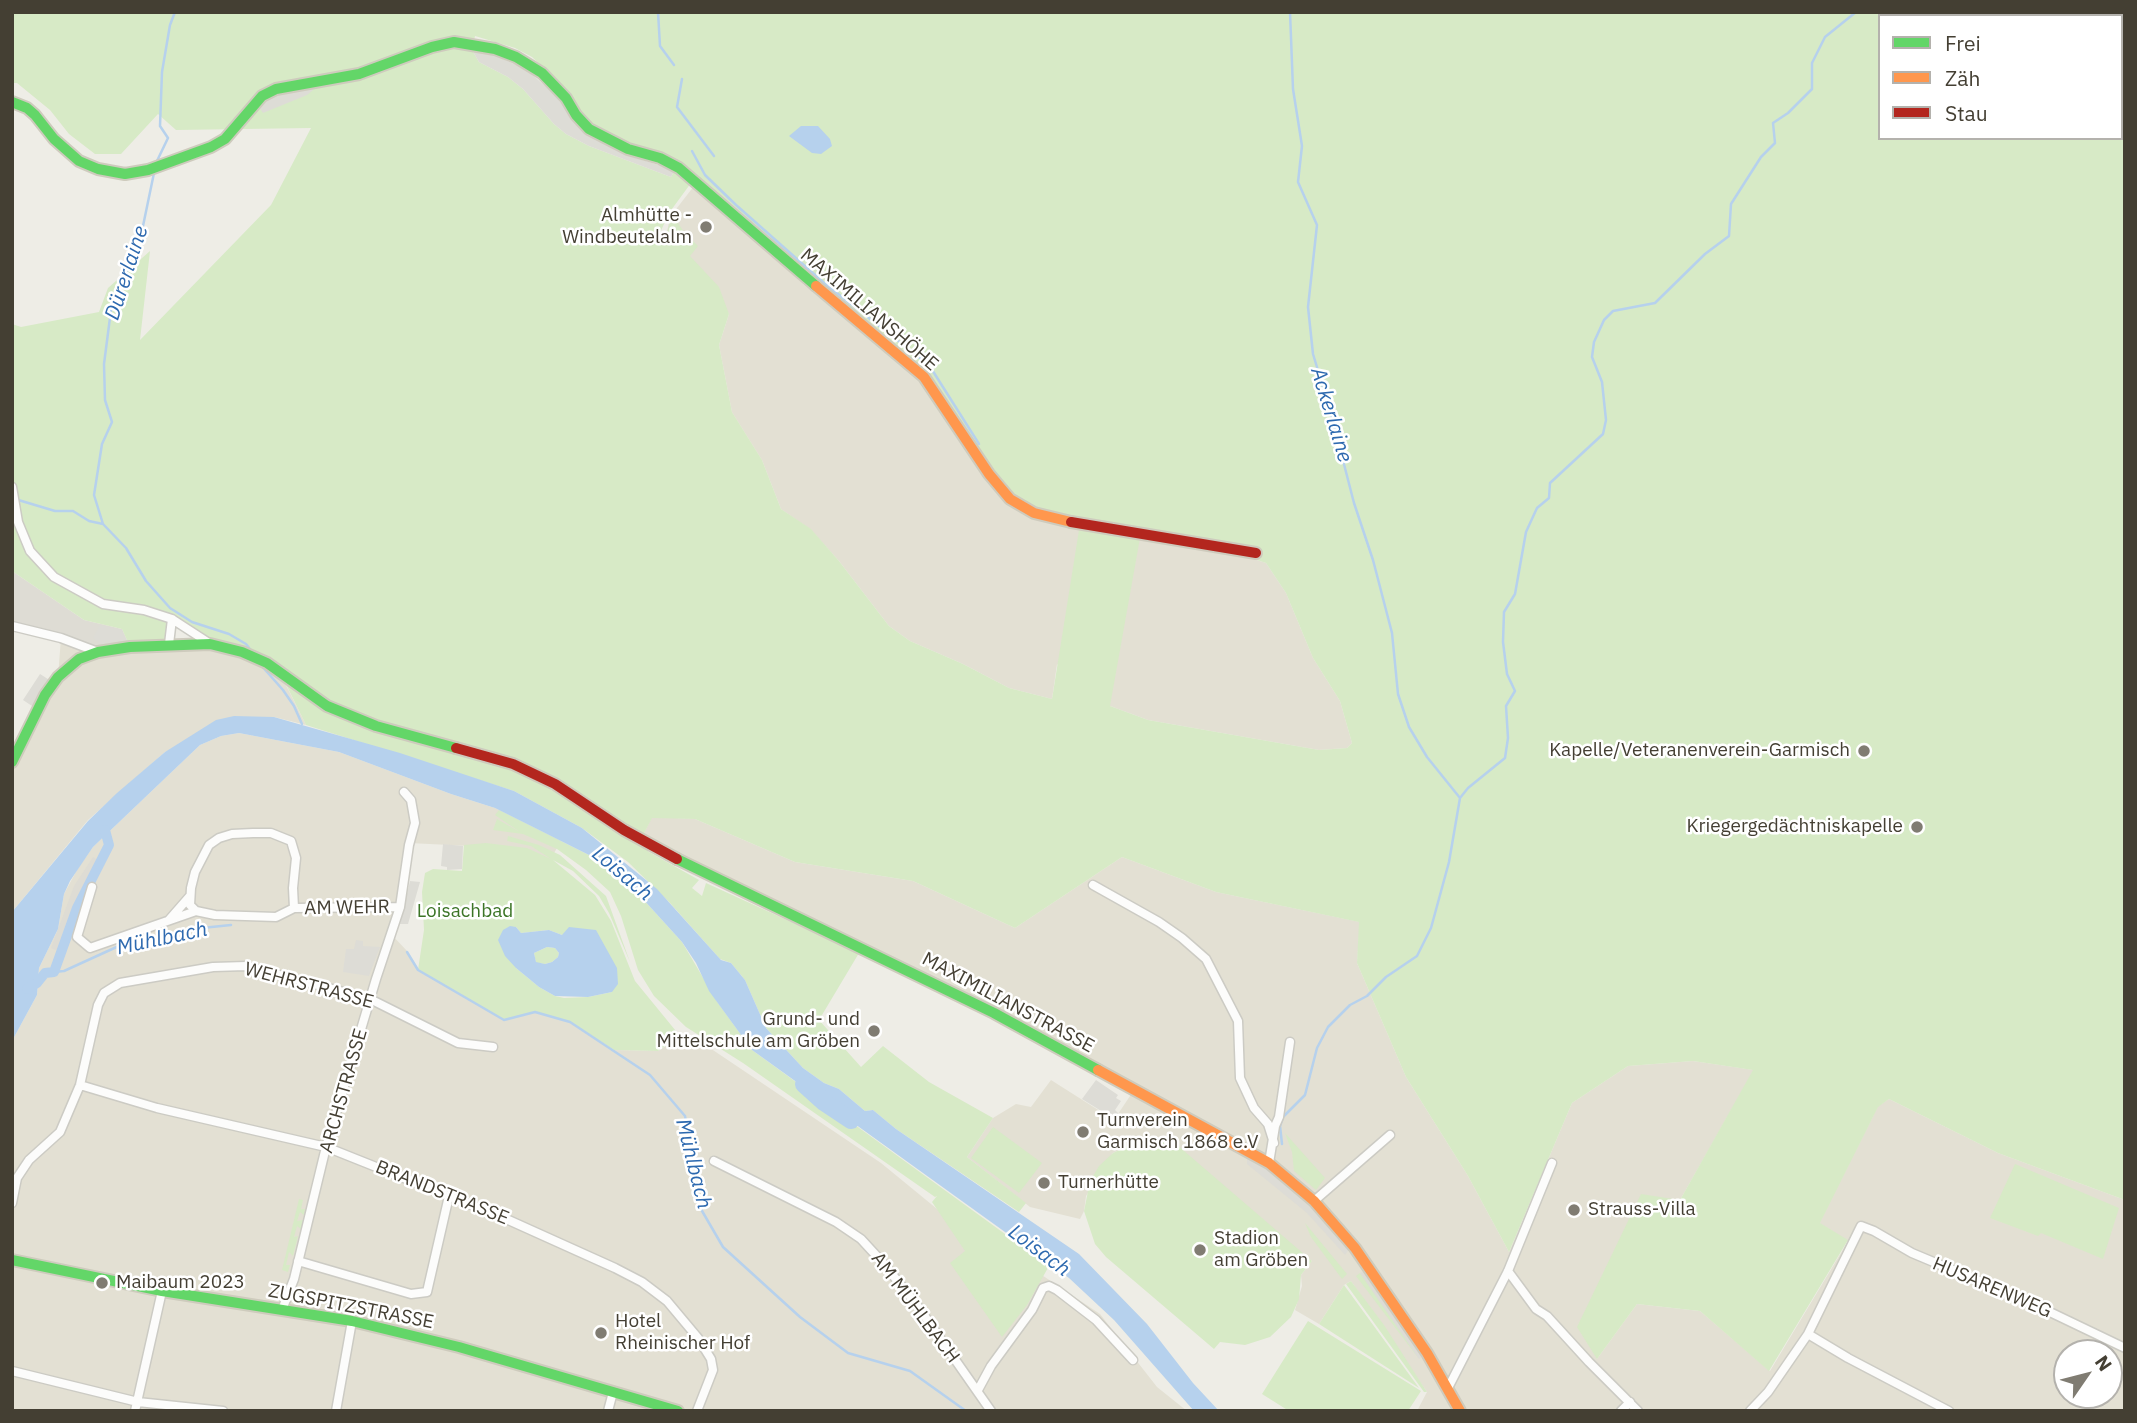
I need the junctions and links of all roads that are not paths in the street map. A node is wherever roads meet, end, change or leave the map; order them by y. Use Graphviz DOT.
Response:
graph roads {
  1 [pos="12,102"];
  2 [pos="14,490"];
  3 [pos="1256,553"];
  4 [pos="172,619"];
  5 [pos="12,626"];
  6 [pos="169,644"];
  7 [pos="210,644"];
  8 [pos="98,652"];
  9 [pos="12,762"];
  10 [pos="404,792"];
  11 [pos="1093,885"];
  12 [pos="92,887"];
  13 [pos="190,896"];
  14 [pos="400,907"];
  15 [pos="294,908"];
  16 [pos="196,911"];
  17 [pos="168,921"];
  18 [pos="370,999"];
  19 [pos="1290,1042"];
  20 [pos="493,1047"];
  21 [pos="80,1085"];
  22 [pos="1390,1135"];
  23 [pos="1274,1143"];
  24 [pos="326,1147"];
  25 [pos="714,1161"];
  26 [pos="1269,1163"];
  27 [pos="1552,1163"];
  28 [pos="449,1196"];
  29 [pos="1314,1201"];
  30 [pos="12,1203"];
  31 [pos="12,1260"];
  32 [pos="298,1261"];
  33 [pos="1508,1271"];
  34 [pos="162,1292"];
  35 [pos="282,1310"];
  36 [pos="352,1321"];
  37 [pos="1808,1334"];
  38 [pos="2125,1348"];
  39 [pos="1133,1360"];
  40 [pos="12,1371"];
  41 [pos="1448,1388"];
  42 [pos="978,1390"];
  43 [pos="613,1392"];
  44 [pos="1630,1402"];
  45 [pos="137,1406"];
  46 [pos="223,1411"];
  47 [pos="336,1411"];
  48 [pos="608,1411"];
  49 [pos="678,1411"];
  50 [pos="697,1411"];
  51 [pos="991,1411"];
  52 [pos="1460,1411"];
  53 [pos="1621,1411"];
  54 [pos="1638,1411"];
  55 [pos="1750,1411"];
  56 [pos="1949,1411"];
  1 -- 3 [label="street, MAXIMILIANSHÖHE"];
  2 -- 4 [label="street"];
  4 -- 6 [label="street"];
  4 -- 7 [label="street"];
  5 -- 8 [label="street"];
  6 -- 7 [label="street, MAXIMILIANSTRASSE"];
  6 -- 8 [label="street, MAXIMILIANSTRASSE"];
  7 -- 26 [label="street, MAXIMILIANSTRASSE"];
  8 -- 9 [label="street"];
  10 -- 14 [label="street, ARCHSTRASSE"];
  11 -- 23 [label="street"];
  12 -- 17 [label="street, AM WEHR"];
  13 -- 15 [label="street, AM WEHR"];
  13 -- 16 [label="street"];
  13 -- 17 [label="street, AM WEHR"];
  14 -- 15 [label="street, AM WEHR"];
  14 -- 18 [label="street, ARCHSTRASSE"];
  15 -- 16 [label="street, AM WEHR"];
  16 -- 17 [label="street, AM WEHR"];
  18 -- 20 [label="street, WEHRSTRASSE"];
  18 -- 21 [label="street, WEHRSTRASSE"];
  18 -- 24 [label="street, ARCHSTRASSE"];
  19 -- 23 [label="street"];
  21 -- 24 [label="street, BRANDSTRASSE"];
  21 -- 30 [label="street, WEHRSTRASSE"];
  22 -- 29 [label="street"];
  23 -- 26 [label="street"];
  24 -- 28 [label="street, BRANDSTRASSE"];
  24 -- 32 [label="street, ARCHSTRASSE"];
  25 -- 42 [label="street, AM MÜHLBACH"];
  26 -- 29 [label="street, MAXIMILIANSTRASSE"];
  27 -- 33 [label="street"];
  28 -- 32 [label="street"];
  28 -- 50 [label="street, BRANDSTRASSE"];
  29 -- 41 [label="street, MAXIMILIANSTRASSE"];
  31 -- 34 [label="street, ZUGSPITZSTRASSE"];
  32 -- 35 [label="street, ARCHSTRASSE"];
  33 -- 41 [label="street"];
  33 -- 44 [label="street"];
  34 -- 35 [label="street, ZUGSPITZSTRASSE"];
  34 -- 45 [label="street"];
  35 -- 36 [label="street, ZUGSPITZSTRASSE"];
  36 -- 43 [label="street, ZUGSPITZSTRASSE"];
  36 -- 47 [label="street"];
  37 -- 38 [label="street, HUSARENWEG"];
  37 -- 55 [label="street"];
  37 -- 56 [label="street"];
  39 -- 42 [label="street"];
  40 -- 45 [label="street"];
  41 -- 52 [label="street, MAXIMILIANSTRASSE"];
  42 -- 51 [label="street, AM MÜHLBACH"];
  43 -- 48 [label="street"];
  43 -- 49 [label="street, ZUGSPITZSTRASSE"];
  44 -- 53 [label="street"];
  44 -- 54 [label="street"];
  45 -- 46 [label="street"];
}
